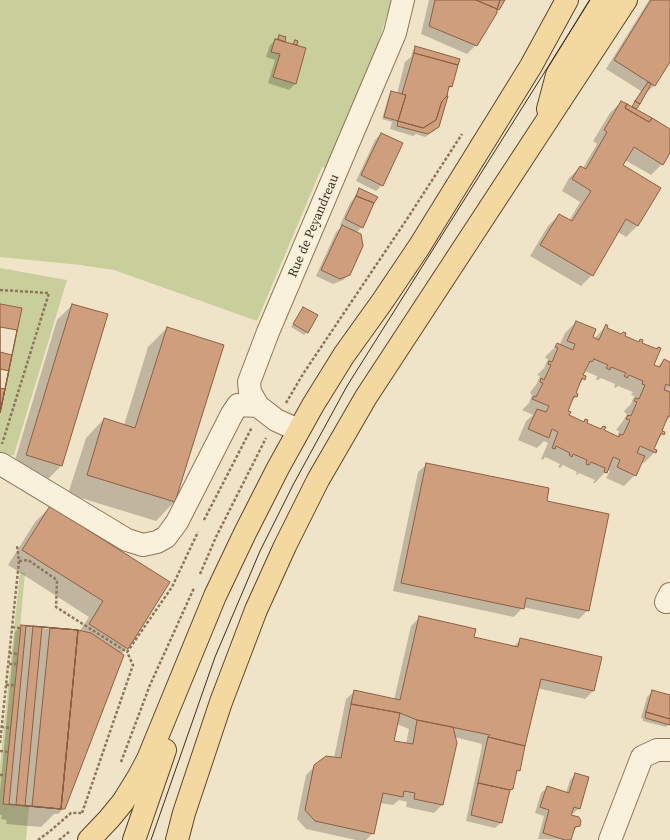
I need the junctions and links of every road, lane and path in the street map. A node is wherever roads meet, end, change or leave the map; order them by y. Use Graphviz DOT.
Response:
graph roads {
  1 [pos="403,0"];
  2 [pos="567,0"];
  3 [pos="603,0"];
  4 [pos="626,0"];
  5 [pos="545,124"];
  6 [pos="466,128"];
  7 [pos="0,290"];
  8 [pos="258,406"];
  9 [pos="276,420"];
  10 [pos="298,430"];
  11 [pos="1,464"];
  12 [pos="17,546"];
  13 [pos="215,596"];
  14 [pos="12,627"];
  15 [pos="20,628"];
  16 [pos="127,652"];
  17 [pos="9,653"];
  18 [pos="18,654"];
  19 [pos="8,664"];
  20 [pos="17,664"];
  21 [pos="6,685"];
  22 [pos="15,685"];
  23 [pos="2,727"];
  24 [pos="11,728"];
  25 [pos="0,742"];
  26 [pos="670,750"];
  27 [pos="0,752"];
  28 [pos="8,752"];
  29 [pos="0,775"];
  30 [pos="6,775"];
  31 [pos="38,840"];
  32 [pos="89,840"];
  33 [pos="134,840"];
  34 [pos="177,840"];
  35 [pos="610,840"];
  1 -- 8 [label="street, Rue de Peyandreau"];
  2 -- 10 [label="main road"];
  3 -- 5 [label="main road"];
  4 -- 5 [label="main road"];
  5 -- 34 [label="main road"];
  6 -- 9 [label="path"];
  7 -- 11 [label="path"];
  8 -- 9 [label="street, Rue de Peyandreau"];
  8 -- 11 [label="street"];
  9 -- 10 [label="street, Rue de Peyandreau"];
  10 -- 13 [label="main road"];
  12 -- 14 [label="path"];
  13 -- 32 [label="main road"];
  13 -- 33 [label="main road"];
  14 -- 15 [label="path"];
  14 -- 17 [label="path"];
  16 -- 31 [label="path"];
  17 -- 18 [label="path"];
  17 -- 19 [label="path"];
  19 -- 20 [label="path"];
  19 -- 21 [label="path"];
  21 -- 22 [label="path"];
  21 -- 23 [label="path"];
  23 -- 24 [label="path"];
  23 -- 25 [label="path"];
  26 -- 35 [label="street"];
  27 -- 28 [label="path"];
  29 -- 30 [label="path"];
}
